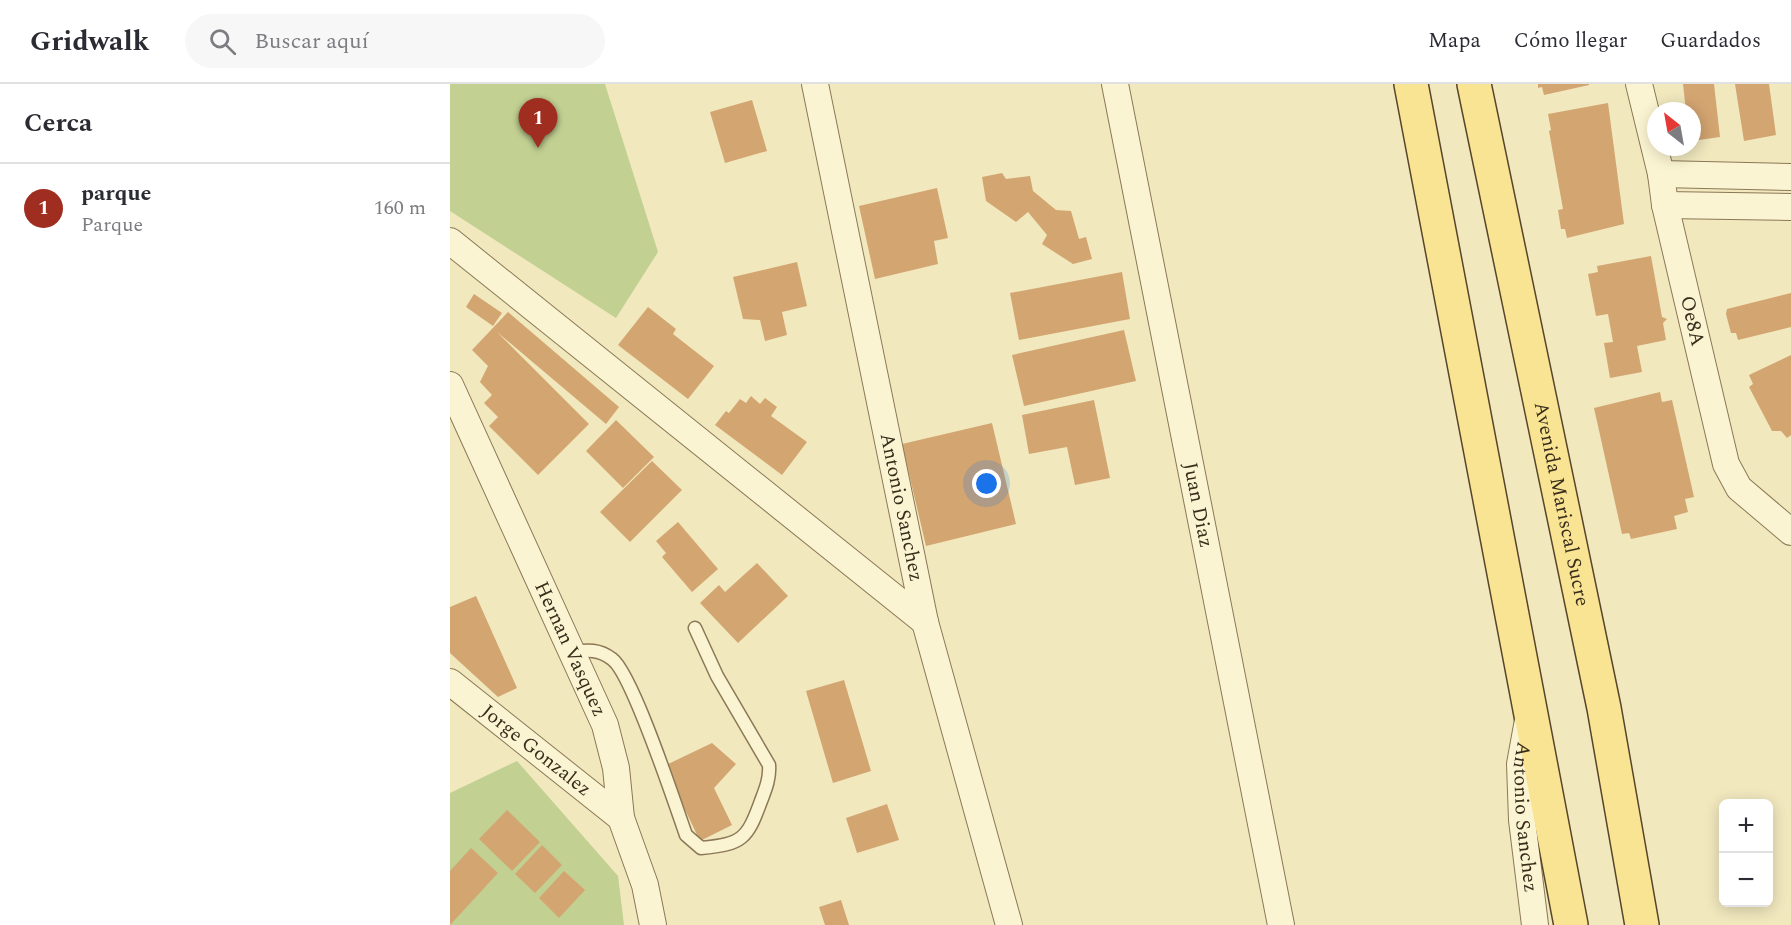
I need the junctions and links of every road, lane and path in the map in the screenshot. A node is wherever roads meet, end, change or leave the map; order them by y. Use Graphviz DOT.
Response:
graph roads {
  1 [pos="815,84"];
  2 [pos="1115,84"];
  3 [pos="1411,84"];
  4 [pos="1474,84"];
  5 [pos="1639,84"];
  6 [pos="1661,174"];
  7 [pos="1791,177"];
  8 [pos="1665,205"];
  9 [pos="1791,207"];
  10 [pos="450,241"];
  11 [pos="450,385"];
  12 [pos="1791,532"];
  13 [pos="925,622"];
  14 [pos="695,628"];
  15 [pos="573,652"];
  16 [pos="450,682"];
  17 [pos="1530,708"];
  18 [pos="621,818"];
  19 [pos="653,925"];
  20 [pos="1009,925"];
  21 [pos="1281,925"];
  22 [pos="1535,925"];
  23 [pos="1571,925"];
  24 [pos="1642,925"];
  1 -- 13 [label="street, Antonio Sanchez"];
  2 -- 21 [label="street, Juan Diaz"];
  3 -- 17 [label="main road"];
  4 -- 24 [label="main road, Avenida Mariscal Sucre"];
  5 -- 6 [label="street, Oe8A"];
  6 -- 7 [label="street"];
  6 -- 8 [label="street, Oe8A"];
  8 -- 9 [label="street"];
  8 -- 12 [label="street, Oe8A"];
  10 -- 13 [label="street"];
  11 -- 15 [label="street, Hernan Vasquez"];
  13 -- 20 [label="street, Antonio Sanchez"];
  14 -- 15 [label="lane"];
  15 -- 18 [label="street, Hernan Vasquez"];
  16 -- 18 [label="street, Jorge Gonzalez"];
  17 -- 22 [label="street, Antonio Sanchez"];
  17 -- 23 [label="main road"];
  18 -- 19 [label="street, Hernan Vasquez"];
}
